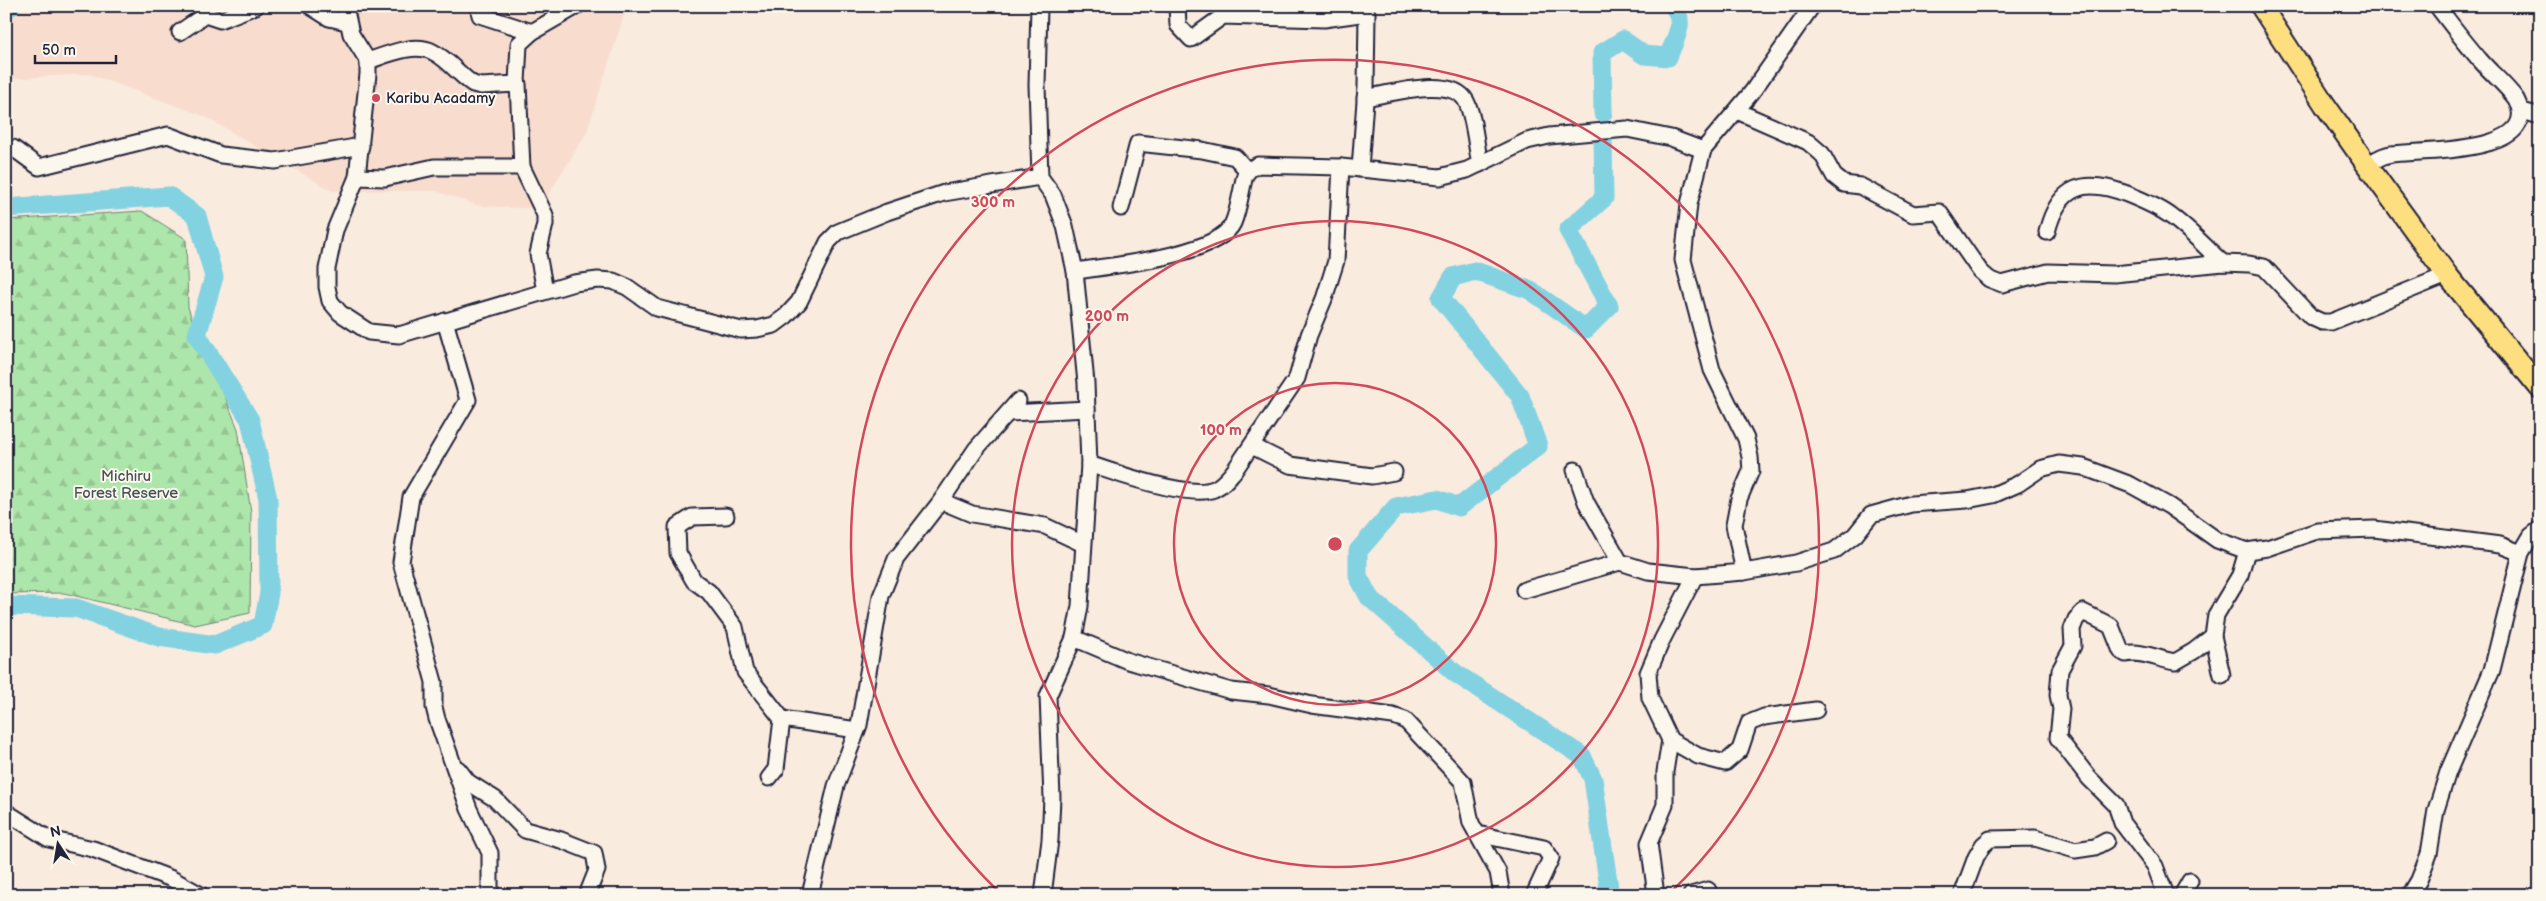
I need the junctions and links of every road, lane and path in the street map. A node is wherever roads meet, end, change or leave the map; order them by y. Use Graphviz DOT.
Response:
graph roads {
  1 [pos="256,6"];
  2 [pos="310,6"];
  3 [pos="345,6"];
  4 [pos="478,6"];
  5 [pos="578,6"];
  6 [pos="1038,6"];
  7 [pos="1177,6"];
  8 [pos="1812,6"];
  9 [pos="2261,6"];
  10 [pos="2437,6"];
  11 [pos="347,22"];
  12 [pos="180,32"];
  13 [pos="532,32"];
  14 [pos="368,61"];
  15 [pos="517,83"];
  16 [pos="1365,98"];
  17 [pos="1737,111"];
  18 [pos="2522,111"];
  19 [pos="2540,116"];
  20 [pos="361,146"];
  21 [pos="13,148"];
  22 [pos="1704,150"];
  23 [pos="1480,164"];
  24 [pos="2367,165"];
  25 [pos="522,167"];
  26 [pos="1341,167"];
  27 [pos="1360,169"];
  28 [pos="1248,171"];
  29 [pos="357,177"];
  30 [pos="1040,177"];
  31 [pos="1121,208"];
  32 [pos="2047,232"];
  33 [pos="2223,263"];
  34 [pos="1075,271"];
  35 [pos="2447,275"];
  36 [pos="545,291"];
  37 [pos="445,321"];
  38 [pos="2540,388"];
  39 [pos="1018,401"];
  40 [pos="1087,409"];
  41 [pos="1008,413"];
  42 [pos="1252,446"];
  43 [pos="1090,464"];
  44 [pos="1575,470"];
  45 [pos="1394,472"];
  46 [pos="941,501"];
  47 [pos="726,516"];
  48 [pos="2540,529"];
  49 [pos="1083,544"];
  50 [pos="2247,551"];
  51 [pos="2521,553"];
  52 [pos="1620,562"];
  53 [pos="1744,572"];
  54 [pos="1695,576"];
  55 [pos="1524,590"];
  56 [pos="2213,636"];
  57 [pos="1074,638"];
  58 [pos="2222,675"];
  59 [pos="1816,710"];
  60 [pos="782,719"];
  61 [pos="857,730"];
  62 [pos="1670,740"];
  63 [pos="451,760"];
  64 [pos="769,778"];
  65 [pos="6,812"];
  66 [pos="1477,834"];
  67 [pos="2106,841"];
  68 [pos="2190,881"];
  69 [pos="1708,890"];
  70 [pos="201,895"];
  71 [pos="490,895"];
  72 [pos="587,895"];
  73 [pos="810,895"];
  74 [pos="1043,895"];
  75 [pos="1502,895"];
  76 [pos="1534,895"];
  77 [pos="1656,895"];
  78 [pos="1691,895"];
  79 [pos="1962,895"];
  80 [pos="2166,895"];
  81 [pos="2182,895"];
  82 [pos="2410,895"];
  1 -- 12 [label="street"];
  2 -- 11 [label="street"];
  3 -- 11 [label="street"];
  4 -- 13 [label="street"];
  5 -- 13 [label="street"];
  6 -- 30 [label="street"];
  7 -- 16 [label="street"];
  8 -- 17 [label="street"];
  9 -- 24 [label="main road"];
  10 -- 18 [label="street"];
  11 -- 14 [label="street"];
  13 -- 15 [label="street"];
  14 -- 15 [label="street"];
  14 -- 20 [label="street"];
  15 -- 25 [label="street"];
  16 -- 23 [label="street"];
  16 -- 27 [label="street"];
  17 -- 22 [label="street"];
  17 -- 33 [label="street"];
  18 -- 19 [label="street"];
  18 -- 24 [label="street"];
  20 -- 21 [label="street"];
  20 -- 29 [label="street"];
  22 -- 23 [label="street"];
  22 -- 53 [label="street"];
  23 -- 27 [label="street"];
  24 -- 35 [label="main road"];
  25 -- 29 [label="street"];
  25 -- 36 [label="street"];
  26 -- 27 [label="street"];
  26 -- 28 [label="street"];
  26 -- 42 [label="street"];
  28 -- 31 [label="street"];
  28 -- 34 [label="street"];
  29 -- 37 [label="street"];
  30 -- 34 [label="street"];
  30 -- 36 [label="street"];
  32 -- 33 [label="street"];
  33 -- 35 [label="street"];
  34 -- 40 [label="street"];
  35 -- 38 [label="main road"];
  36 -- 37 [label="street"];
  37 -- 63 [label="street"];
  39 -- 41 [label="street"];
  40 -- 41 [label="street"];
  40 -- 43 [label="street"];
  41 -- 46 [label="street"];
  42 -- 43 [label="street"];
  42 -- 45 [label="street"];
  43 -- 49 [label="street"];
  44 -- 52 [label="street"];
  46 -- 49 [label="street"];
  46 -- 61 [label="street"];
  47 -- 60 [label="street"];
  48 -- 51 [label="street"];
  49 -- 57 [label="street"];
  50 -- 51 [label="street"];
  50 -- 53 [label="street"];
  50 -- 56 [label="street"];
  51 -- 82 [label="street"];
  52 -- 54 [label="street"];
  52 -- 55 [label="street"];
  53 -- 54 [label="street"];
  54 -- 62 [label="street"];
  56 -- 58 [label="street"];
  56 -- 80 [label="street"];
  57 -- 66 [label="street"];
  57 -- 74 [label="street"];
  59 -- 62 [label="street"];
  60 -- 61 [label="street"];
  60 -- 64 [label="street"];
  61 -- 73 [label="street"];
  62 -- 77 [label="street"];
  63 -- 71 [label="street"];
  63 -- 72 [label="street"];
  65 -- 70 [label="street"];
  66 -- 75 [label="street"];
  66 -- 76 [label="street"];
  67 -- 79 [label="street"];
  68 -- 81 [label="street"];
  69 -- 78 [label="street"];
}
